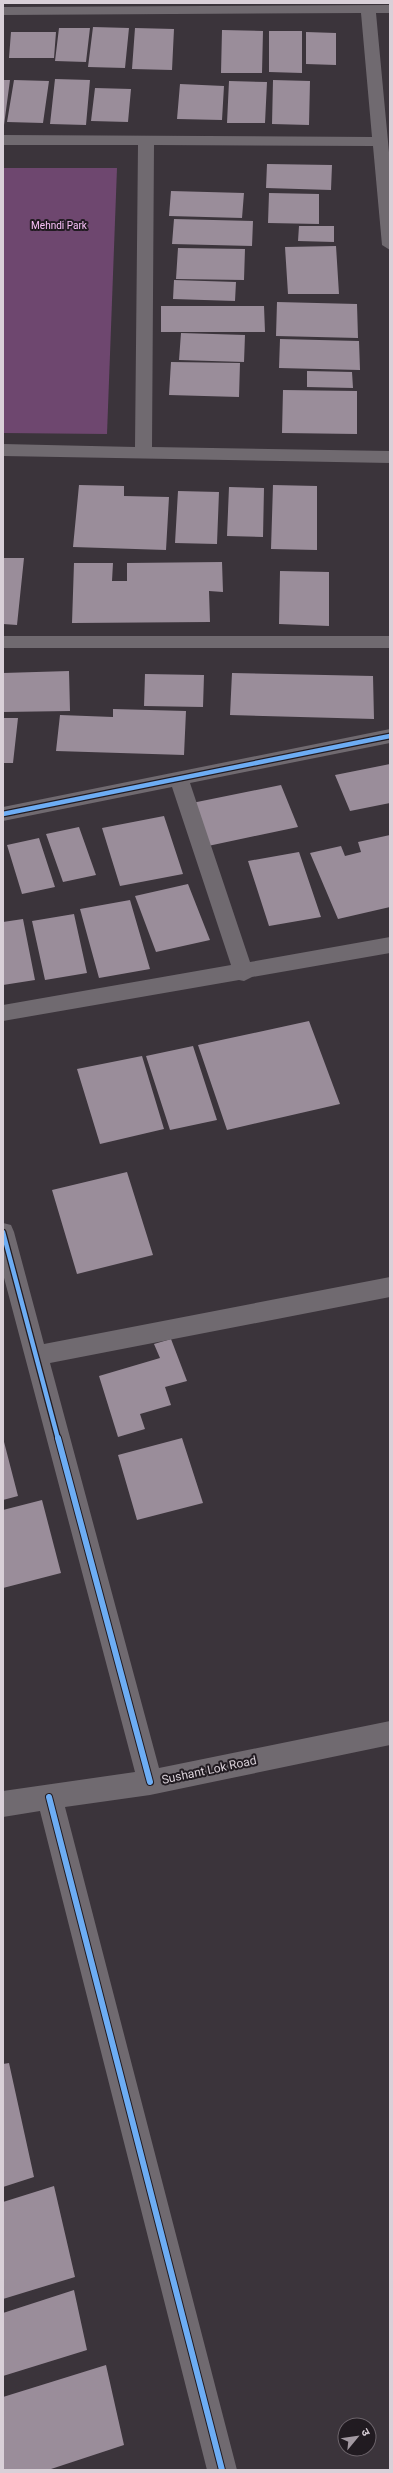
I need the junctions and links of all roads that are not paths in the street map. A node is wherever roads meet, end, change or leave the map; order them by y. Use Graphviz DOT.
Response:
graph roads {
  1 [pos="368,9"];
  2 [pos="390,9"];
  3 [pos="3,11"];
  4 [pos="3,140"];
  5 [pos="146,141"];
  6 [pos="380,142"];
  7 [pos="390,245"];
  8 [pos="3,450"];
  9 [pos="143,453"];
  10 [pos="390,457"];
  11 [pos="3,642"];
  12 [pos="390,642"];
  13 [pos="390,736"];
  14 [pos="178,778"];
  15 [pos="3,814"];
  16 [pos="390,945"];
  17 [pos="244,973"];
  18 [pos="3,1014"];
  19 [pos="3,1232"];
  20 [pos="390,1286"];
  21 [pos="36,1356"];
  22 [pos="390,1733"];
  23 [pos="150,1782"];
  24 [pos="49,1797"];
  25 [pos="3,1804"];
  26 [pos="222,2470"];
  1 -- 2 [label="street"];
  1 -- 3 [label="street"];
  1 -- 6 [label="street"];
  4 -- 5 [label="street"];
  5 -- 6 [label="street"];
  5 -- 9 [label="street"];
  6 -- 7 [label="street"];
  8 -- 9 [label="street"];
  9 -- 10 [label="street"];
  11 -- 12 [label="street"];
  13 -- 14 [label="street"];
  14 -- 15 [label="street"];
  14 -- 17 [label="street"];
  16 -- 17 [label="street"];
  17 -- 18 [label="street"];
  19 -- 21 [label="street"];
  20 -- 21 [label="street"];
  21 -- 23 [label="street"];
  22 -- 23 [label="street, Sushant Lok Road"];
  23 -- 24 [label="street, Sushant Lok Road"];
  24 -- 25 [label="street, Sushant Lok Road"];
  24 -- 26 [label="street"];
}
